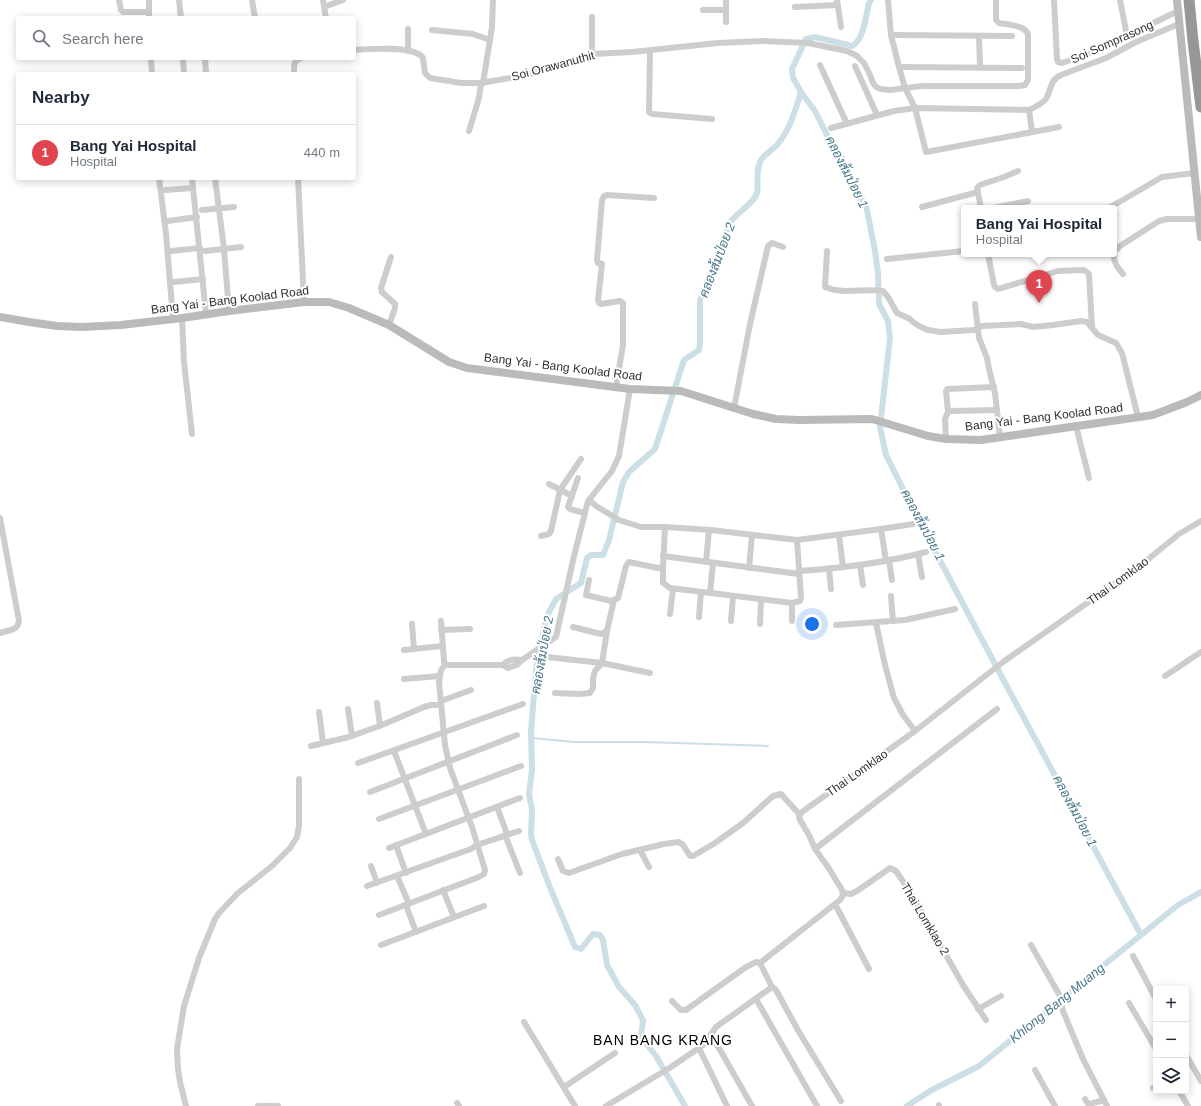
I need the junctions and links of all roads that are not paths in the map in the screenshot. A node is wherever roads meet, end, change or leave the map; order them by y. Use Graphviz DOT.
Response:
graph roads {
  1 [pos="119,0"];
  2 [pos="148,0"];
  3 [pos="180,0"];
  4 [pos="252,0"];
  5 [pos="323,0"];
  6 [pos="343,0"];
  7 [pos="493,0"];
  8 [pos="726,0"];
  9 [pos="888,0"];
  10 [pos="996,0"];
  11 [pos="1054,0"];
  12 [pos="1120,0"];
  13 [pos="1177,0"];
  14 [pos="1184,0"];
  15 [pos="1190,0"];
  16 [pos="837,2"];
  17 [pos="324,7"];
  18 [pos="794,7"];
  19 [pos="703,10"];
  20 [pos="726,10"];
  21 [pos="1178,11"];
  22 [pos="149,15"];
  23 [pos="180,16"];
  24 [pos="255,16"];
  25 [pos="326,16"];
  26 [pos="592,17"];
  27 [pos="726,22"];
  28 [pos="1179,24"];
  29 [pos="841,27"];
  30 [pos="408,29"];
  31 [pos="432,30"];
  32 [pos="891,35"];
  33 [pos="979,36"];
  34 [pos="1012,36"];
  35 [pos="1127,36"];
  36 [pos="490,40"];
  37 [pos="1193,41"];
  38 [pos="356,50"];
  39 [pos="408,50"];
  40 [pos="650,51"];
  41 [pos="592,54"];
  42 [pos="151,60"];
  43 [pos="183,60"];
  44 [pos="205,60"];
  45 [pos="294,60"];
  46 [pos="820,66"];
  47 [pos="855,66"];
  48 [pos="899,67"];
  49 [pos="980,67"];
  50 [pos="1022,68"];
  51 [pos="152,72"];
  52 [pos="184,72"];
  53 [pos="206,72"];
  54 [pos="294,72"];
  55 [pos="482,83"];
  56 [pos="905,88"];
  57 [pos="1201,107"];
  58 [pos="916,108"];
  59 [pos="1029,110"];
  60 [pos="878,115"];
  61 [pos="712,119"];
  62 [pos="847,124"];
  63 [pos="1059,127"];
  64 [pos="831,128"];
  65 [pos="469,131"];
  66 [pos="1032,132"];
  67 [pos="1018,171"];
  68 [pos="1194,174"];
  69 [pos="159,180"];
  70 [pos="192,180"];
  71 [pos="215,180"];
  72 [pos="298,180"];
  73 [pos="193,188"];
  74 [pos="165,190"];
  75 [pos="978,192"];
  76 [pos="654,198"];
  77 [pos="1028,201"];
  78 [pos="980,205"];
  79 [pos="1009,205"];
  80 [pos="1114,205"];
  81 [pos="234,207"];
  82 [pos="922,207"];
  83 [pos="219,209"];
  84 [pos="202,210"];
  85 [pos="196,217"];
  86 [pos="1199,219"];
  87 [pos="168,221"];
  88 [pos="1201,237"];
  89 [pos="241,247"];
  90 [pos="783,247"];
  91 [pos="202,249"];
  92 [pos="224,249"];
  93 [pos="961,250"];
  94 [pos="1117,250"];
  95 [pos="171,251"];
  96 [pos="827,251"];
  97 [pos="989,257"];
  98 [pos="1114,257"];
  99 [pos="391,258"];
  100 [pos="887,259"];
  101 [pos="1123,274"];
  102 [pos="203,279"];
  103 [pos="174,282"];
  104 [pos="304,302"];
  105 [pos="975,304"];
  106 [pos="229,311"];
  107 [pos="206,314"];
  108 [pos="0,317"];
  109 [pos="182,318"];
  110 [pos="173,319"];
  111 [pos="389,325"];
  112 [pos="1092,327"];
  113 [pos="978,329"];
  114 [pos="616,387"];
  115 [pos="994,387"];
  116 [pos="630,389"];
  117 [pos="1201,395"];
  118 [pos="734,408"];
  119 [pos="997,410"];
  120 [pos="948,412"];
  121 [pos="1138,417"];
  122 [pos="1076,426"];
  123 [pos="192,434"];
  124 [pos="1000,437"];
  125 [pos="946,439"];
  126 [pos="582,459"];
  127 [pos="578,478"];
  128 [pos="1090,478"];
  129 [pos="549,484"];
  130 [pos="560,490"];
  131 [pos="572,496"];
  132 [pos="590,500"];
  133 [pos="584,513"];
  134 [pos="0,518"];
  135 [pos="1201,521"];
  136 [pos="913,524"];
  137 [pos="665,527"];
  138 [pos="881,529"];
  139 [pos="709,530"];
  140 [pos="752,535"];
  141 [pos="838,535"];
  142 [pos="541,536"];
  143 [pos="797,540"];
  144 [pos="926,552"];
  145 [pos="918,554"];
  146 [pos="664,556"];
  147 [pos="887,560"];
  148 [pos="706,562"];
  149 [pos="713,563"];
  150 [pos="860,565"];
  151 [pos="663,566"];
  152 [pos="843,567"];
  153 [pos="750,568"];
  154 [pos="829,569"];
  155 [pos="799,573"];
  156 [pos="922,578"];
  157 [pos="589,580"];
  158 [pos="892,580"];
  159 [pos="863,585"];
  160 [pos="673,589"];
  161 [pos="831,589"];
  162 [pos="702,592"];
  163 [pos="710,593"];
  164 [pos="733,596"];
  165 [pos="891,596"];
  166 [pos="614,600"];
  167 [pos="761,600"];
  168 [pos="792,604"];
  169 [pos="956,609"];
  170 [pos="670,614"];
  171 [pos="699,617"];
  172 [pos="441,621"];
  173 [pos="731,621"];
  174 [pos="792,621"];
  175 [pos="893,621"];
  176 [pos="876,622"];
  177 [pos="412,624"];
  178 [pos="760,624"];
  179 [pos="836,625"];
  180 [pos="573,627"];
  181 [pos="470,629"];
  182 [pos="442,630"];
  183 [pos="607,631"];
  184 [pos="0,633"];
  185 [pos="442,646"];
  186 [pos="414,649"];
  187 [pos="404,650"];
  188 [pos="1201,652"];
  189 [pos="547,657"];
  190 [pos="602,663"];
  191 [pos="445,665"];
  192 [pos="650,673"];
  193 [pos="440,676"];
  194 [pos="1165,676"];
  195 [pos="404,679"];
  196 [pos="471,690"];
  197 [pos="555,693"];
  198 [pos="377,703"];
  199 [pos="441,703"];
  200 [pos="523,704"];
  201 [pos="348,709"];
  202 [pos="997,709"];
  203 [pos="319,712"];
  204 [pos="380,726"];
  205 [pos="915,731"];
  206 [pos="444,733"];
  207 [pos="517,735"];
  208 [pos="352,736"];
  209 [pos="323,743"];
  210 [pos="311,746"];
  211 [pos="394,751"];
  212 [pos="449,762"];
  213 [pos="358,763"];
  214 [pos="520,766"];
  215 [pos="299,779"];
  216 [pos="405,779"];
  217 [pos="458,789"];
  218 [pos="370,792"];
  219 [pos="520,798"];
  220 [pos="415,806"];
  221 [pos="497,807"];
  222 [pos="800,814"];
  223 [pos="469,818"];
  224 [pos="379,819"];
  225 [pos="519,831"];
  226 [pos="426,834"];
  227 [pos="506,834"];
  228 [pos="396,845"];
  229 [pos="477,845"];
  230 [pos="389,848"];
  231 [pos="815,848"];
  232 [pos="640,850"];
  233 [pos="558,859"];
  234 [pos="370,866"];
  235 [pos="649,867"];
  236 [pos="406,873"];
  237 [pos="520,873"];
  238 [pos="397,876"];
  239 [pos="377,883"];
  240 [pos="368,886"];
  241 [pos="443,890"];
  242 [pos="843,893"];
  243 [pos="407,904"];
  244 [pos="835,904"];
  245 [pos="484,906"];
  246 [pos="379,915"];
  247 [pos="454,918"];
  248 [pos="416,932"];
  249 [pos="381,945"];
  250 [pos="1031,946"];
  251 [pos="1133,956"];
  252 [pos="760,963"];
  253 [pos="869,970"];
  254 [pos="772,987"];
  255 [pos="1153,993"];
  256 [pos="1001,996"];
  257 [pos="756,999"];
  258 [pos="672,1002"];
  259 [pos="1129,1003"];
  260 [pos="978,1009"];
  261 [pos="986,1020"];
  262 [pos="524,1022"];
  263 [pos="711,1034"];
  264 [pos="1153,1044"];
  265 [pos="698,1048"];
  266 [pos="615,1053"];
  267 [pos="1188,1058"];
  268 [pos="1035,1070"];
  269 [pos="1201,1081"];
  270 [pos="564,1087"];
  271 [pos="1181,1094"];
  272 [pos="1086,1099"];
  273 [pos="1104,1100"];
  274 [pos="841,1101"];
  275 [pos="186,1106"];
  276 [pos="258,1106"];
  277 [pos="278,1106"];
  278 [pos="575,1106"];
  279 [pos="606,1106"];
  280 [pos="727,1106"];
  281 [pos="752,1106"];
  282 [pos="817,1106"];
  283 [pos="1055,1106"];
  284 [pos="1107,1106"];
  285 [pos="1188,1106"];
  1 -- 22 [label="street"];
  2 -- 22 [label="street"];
  3 -- 23 [label="street"];
  4 -- 24 [label="street"];
  5 -- 17 [label="street"];
  6 -- 17 [label="street"];
  7 -- 36 [label="street"];
  8 -- 20 [label="street"];
  9 -- 32 [label="street"];
  10 -- 56 [label="street"];
  11 -- 35 [label="street, Soi Somprasong"];
  12 -- 35 [label="street"];
  13 -- 21 [label="street"];
  14 -- 37 [label="highway"];
  15 -- 37 [label="highway"];
  16 -- 18 [label="street"];
  16 -- 29 [label="street"];
  17 -- 25 [label="street"];
  19 -- 20 [label="street"];
  20 -- 27 [label="street"];
  21 -- 28 [label="street"];
  21 -- 35 [label="street, Soi Somprasong"];
  26 -- 41 [label="street"];
  28 -- 59 [label="street"];
  28 -- 68 [label="street"];
  30 -- 39 [label="street"];
  31 -- 36 [label="street"];
  32 -- 33 [label="street"];
  32 -- 48 [label="street"];
  33 -- 34 [label="street"];
  33 -- 49 [label="street"];
  36 -- 55 [label="street"];
  37 -- 57 [label="highway"];
  38 -- 39 [label="street"];
  39 -- 55 [label="street, Soi Orawanuthit"];
  40 -- 41 [label="street, Soi Orawanuthit"];
  40 -- 56 [label="street, Soi Orawanuthit"];
  40 -- 61 [label="street"];
  41 -- 55 [label="street, Soi Orawanuthit"];
  42 -- 51 [label="street"];
  43 -- 52 [label="street"];
  44 -- 53 [label="street"];
  45 -- 54 [label="street"];
  46 -- 62 [label="street"];
  47 -- 60 [label="street"];
  48 -- 49 [label="street"];
  48 -- 56 [label="street"];
  49 -- 50 [label="street"];
  55 -- 65 [label="street"];
  56 -- 58 [label="street"];
  58 -- 59 [label="street"];
  58 -- 60 [label="street"];
  58 -- 66 [label="street"];
  59 -- 66 [label="street"];
  60 -- 62 [label="street"];
  62 -- 64 [label="street"];
  63 -- 66 [label="street"];
  67 -- 75 [label="street"];
  68 -- 80 [label="street"];
  68 -- 86 [label="street"];
  69 -- 110 [label="street"];
  70 -- 73 [label="street"];
  71 -- 83 [label="street"];
  72 -- 104 [label="street"];
  73 -- 74 [label="street"];
  73 -- 85 [label="street"];
  75 -- 78 [label="street"];
  75 -- 82 [label="street"];
  76 -- 114 [label="street"];
  77 -- 79 [label="street"];
  81 -- 83 [label="street"];
  83 -- 84 [label="street"];
  83 -- 92 [label="street"];
  85 -- 87 [label="street"];
  85 -- 91 [label="street"];
  86 -- 88 [label="street"];
  86 -- 94 [label="street"];
  89 -- 92 [label="street"];
  90 -- 118 [label="street"];
  91 -- 92 [label="street"];
  91 -- 95 [label="street"];
  91 -- 102 [label="street"];
  92 -- 106 [label="street"];
  93 -- 100 [label="street"];
  96 -- 113 [label="street"];
  97 -- 112 [label="street"];
  98 -- 101 [label="street"];
  99 -- 111 [label="street"];
  102 -- 103 [label="street"];
  102 -- 107 [label="street"];
  104 -- 106 [label="street, Bang Yai - Bang Koolad Road"];
  104 -- 111 [label="street, Bang Yai - Bang Koolad Road"];
  105 -- 113 [label="street"];
  106 -- 107 [label="street, Bang Yai - Bang Koolad Road"];
  107 -- 109 [label="street, Bang Yai - Bang Koolad Road"];
  108 -- 110 [label="street, Bang Yai - Bang Koolad Road"];
  109 -- 110 [label="street, Bang Yai - Bang Koolad Road"];
  109 -- 123 [label="street"];
  111 -- 114 [label="street, Bang Yai - Bang Koolad Road"];
  112 -- 113 [label="street"];
  112 -- 121 [label="street"];
  113 -- 115 [label="street"];
  114 -- 116 [label="street, Bang Yai - Bang Koolad Road"];
  115 -- 119 [label="street"];
  115 -- 120 [label="street"];
  116 -- 118 [label="street, Bang Yai - Bang Koolad Road"];
  116 -- 132 [label="street"];
  117 -- 121 [label="street, Bang Yai - Bang Koolad Road"];
  118 -- 125 [label="street, Bang Yai - Bang Koolad Road"];
  119 -- 120 [label="street"];
  119 -- 124 [label="street"];
  120 -- 125 [label="street"];
  121 -- 122 [label="street, Bang Yai - Bang Koolad Road"];
  122 -- 124 [label="street, Bang Yai - Bang Koolad Road"];
  122 -- 128 [label="street"];
  124 -- 125 [label="street, Bang Yai - Bang Koolad Road"];
  126 -- 130 [label="street"];
  127 -- 131 [label="street"];
  129 -- 130 [label="street"];
  130 -- 131 [label="street"];
  130 -- 142 [label="street"];
  131 -- 133 [label="street"];
  132 -- 133 [label="street"];
  132 -- 137 [label="street"];
  133 -- 191 [label="street"];
  134 -- 184 [label="street"];
  135 -- 205 [label="street, Thai Lomklao"];
  136 -- 138 [label="street"];
  137 -- 139 [label="street"];
  137 -- 146 [label="street"];
  138 -- 141 [label="street"];
  138 -- 147 [label="street"];
  139 -- 140 [label="street"];
  139 -- 148 [label="street"];
  140 -- 143 [label="street"];
  140 -- 153 [label="street"];
  141 -- 143 [label="street"];
  141 -- 152 [label="street"];
  143 -- 155 [label="street"];
  144 -- 145 [label="street"];
  145 -- 147 [label="street"];
  145 -- 156 [label="street"];
  146 -- 148 [label="street"];
  146 -- 151 [label="street"];
  147 -- 150 [label="street"];
  147 -- 158 [label="street"];
  148 -- 149 [label="street"];
  149 -- 153 [label="street"];
  149 -- 163 [label="street"];
  150 -- 152 [label="street"];
  150 -- 159 [label="street"];
  151 -- 160 [label="street"];
  151 -- 166 [label="street"];
  152 -- 154 [label="street"];
  153 -- 155 [label="street"];
  154 -- 155 [label="street"];
  154 -- 161 [label="street"];
  155 -- 168 [label="street"];
  157 -- 166 [label="street"];
  160 -- 162 [label="street"];
  160 -- 170 [label="street"];
  162 -- 163 [label="street"];
  162 -- 171 [label="street"];
  163 -- 164 [label="street"];
  164 -- 167 [label="street"];
  164 -- 173 [label="street"];
  165 -- 175 [label="street"];
  166 -- 183 [label="street"];
  167 -- 168 [label="street"];
  167 -- 178 [label="street"];
  168 -- 174 [label="street"];
  169 -- 175 [label="street"];
  172 -- 182 [label="street"];
  175 -- 176 [label="street"];
  176 -- 179 [label="street"];
  176 -- 205 [label="street"];
  177 -- 186 [label="street"];
  180 -- 183 [label="street"];
  181 -- 182 [label="street"];
  182 -- 185 [label="street"];
  183 -- 190 [label="street"];
  185 -- 186 [label="street"];
  185 -- 191 [label="street"];
  186 -- 187 [label="street"];
  188 -- 194 [label="street"];
  189 -- 190 [label="street"];
  190 -- 192 [label="street"];
  190 -- 197 [label="street"];
  191 -- 193 [label="street"];
  193 -- 195 [label="street"];
  193 -- 199 [label="street"];
  196 -- 199 [label="street"];
  198 -- 204 [label="street"];
  199 -- 204 [label="street"];
  199 -- 206 [label="street"];
  200 -- 206 [label="street"];
  201 -- 208 [label="street"];
  202 -- 231 [label="street"];
  203 -- 209 [label="street"];
  204 -- 208 [label="street"];
  205 -- 222 [label="street, Thai Lomklao"];
  206 -- 211 [label="street"];
  206 -- 212 [label="street"];
  207 -- 212 [label="street"];
  208 -- 209 [label="street"];
  209 -- 210 [label="street"];
  211 -- 213 [label="street"];
  211 -- 216 [label="street"];
  212 -- 216 [label="street"];
  212 -- 217 [label="street"];
  214 -- 217 [label="street"];
  215 -- 275 [label="street"];
  216 -- 218 [label="street"];
  216 -- 220 [label="street"];
  217 -- 220 [label="street"];
  217 -- 223 [label="street"];
  219 -- 221 [label="street"];
  220 -- 224 [label="street"];
  220 -- 226 [label="street"];
  221 -- 223 [label="street"];
  221 -- 227 [label="street"];
  222 -- 231 [label="street"];
  222 -- 232 [label="street"];
  223 -- 226 [label="street"];
  223 -- 229 [label="street"];
  225 -- 227 [label="street"];
  226 -- 228 [label="street"];
  227 -- 229 [label="street"];
  227 -- 237 [label="street"];
  228 -- 230 [label="street"];
  228 -- 236 [label="street"];
  229 -- 236 [label="street"];
  229 -- 241 [label="street"];
  231 -- 242 [label="street"];
  232 -- 233 [label="street"];
  232 -- 235 [label="street"];
  234 -- 239 [label="street"];
  236 -- 238 [label="street"];
  238 -- 239 [label="street"];
  238 -- 243 [label="street"];
  239 -- 240 [label="street"];
  241 -- 243 [label="street"];
  241 -- 247 [label="street"];
  242 -- 244 [label="street"];
  242 -- 260 [label="street, Thai Lomklao 2"];
  243 -- 246 [label="street"];
  243 -- 248 [label="street"];
  244 -- 252 [label="street"];
  244 -- 253 [label="street"];
  245 -- 247 [label="street"];
  247 -- 248 [label="street"];
  248 -- 249 [label="street"];
  250 -- 273 [label="street"];
  251 -- 255 [label="street"];
  252 -- 254 [label="street"];
  252 -- 258 [label="street"];
  254 -- 257 [label="street"];
  254 -- 274 [label="street"];
  256 -- 260 [label="street"];
  257 -- 263 [label="street"];
  257 -- 282 [label="street"];
  259 -- 264 [label="street"];
  260 -- 261 [label="street, Thai Lomklao 2"];
  262 -- 270 [label="street"];
  263 -- 265 [label="street"];
  263 -- 281 [label="street"];
  265 -- 279 [label="street"];
  265 -- 280 [label="street"];
  266 -- 270 [label="street"];
  267 -- 269 [label="street"];
  268 -- 283 [label="street"];
  270 -- 278 [label="street"];
  271 -- 285 [label="street"];
  272 -- 273 [label="street"];
  273 -- 284 [label="street"];
  276 -- 277 [label="street"];
}
